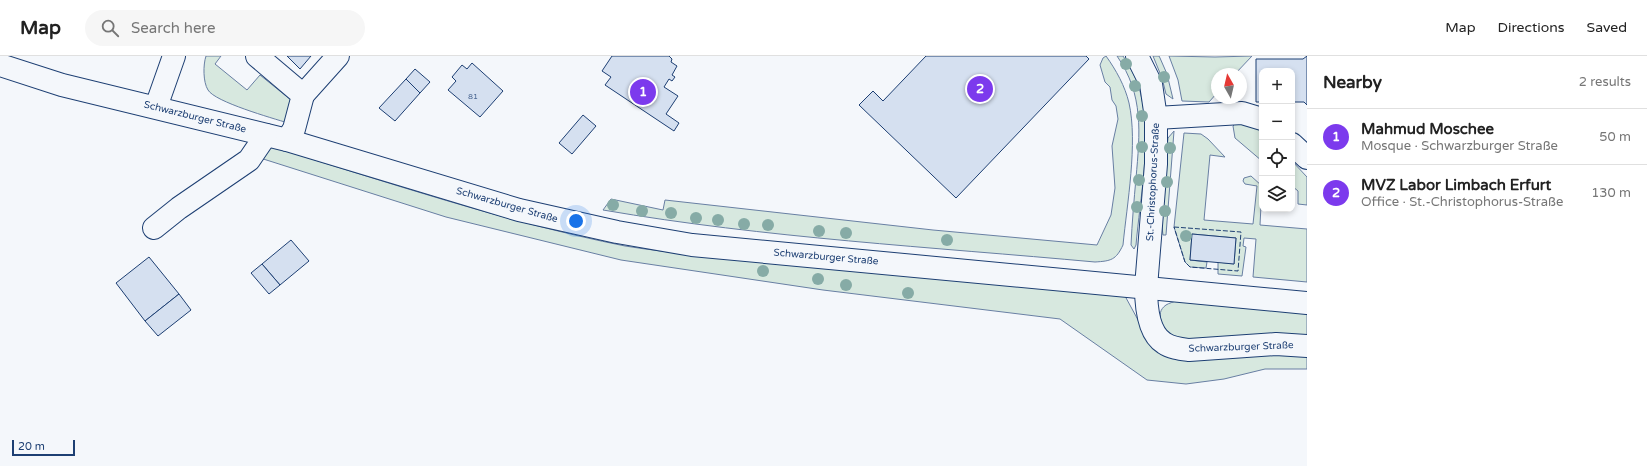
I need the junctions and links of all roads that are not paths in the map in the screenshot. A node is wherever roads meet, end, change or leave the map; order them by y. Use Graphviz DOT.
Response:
graph roads {
  1 [pos="174,56"];
  2 [pos="257,56"];
  3 [pos="338,56"];
  4 [pos="1137,56"];
  5 [pos="0,64"];
  6 [pos="303,95"];
  7 [pos="156,107"];
  8 [pos="1156,118"];
  9 [pos="1259,118"];
  10 [pos="266,135"];
  11 [pos="288,140"];
  12 [pos="1295,147"];
  13 [pos="1307,158"];
  14 [pos="154,228"];
  15 [pos="1146,287"];
  16 [pos="1307,303"];
  17 [pos="1307,346"];
  1 -- 7 [label="street"];
  2 -- 6 [label="street"];
  3 -- 6 [label="street"];
  4 -- 8 [label="street, St.-Christophorus-Straße"];
  5 -- 7 [label="street, Schwarzburger Straße"];
  6 -- 11 [label="street"];
  7 -- 10 [label="street, Schwarzburger Straße"];
  8 -- 9 [label="street"];
  8 -- 15 [label="street, St.-Christophorus-Straße"];
  10 -- 11 [label="street, Schwarzburger Straße"];
  10 -- 14 [label="street"];
  11 -- 15 [label="street, Schwarzburger Straße"];
  12 -- 13 [label="street"];
  15 -- 16 [label="street, Schwarzburger Straße"];
  15 -- 17 [label="street, Schwarzburger Straße"];
}
